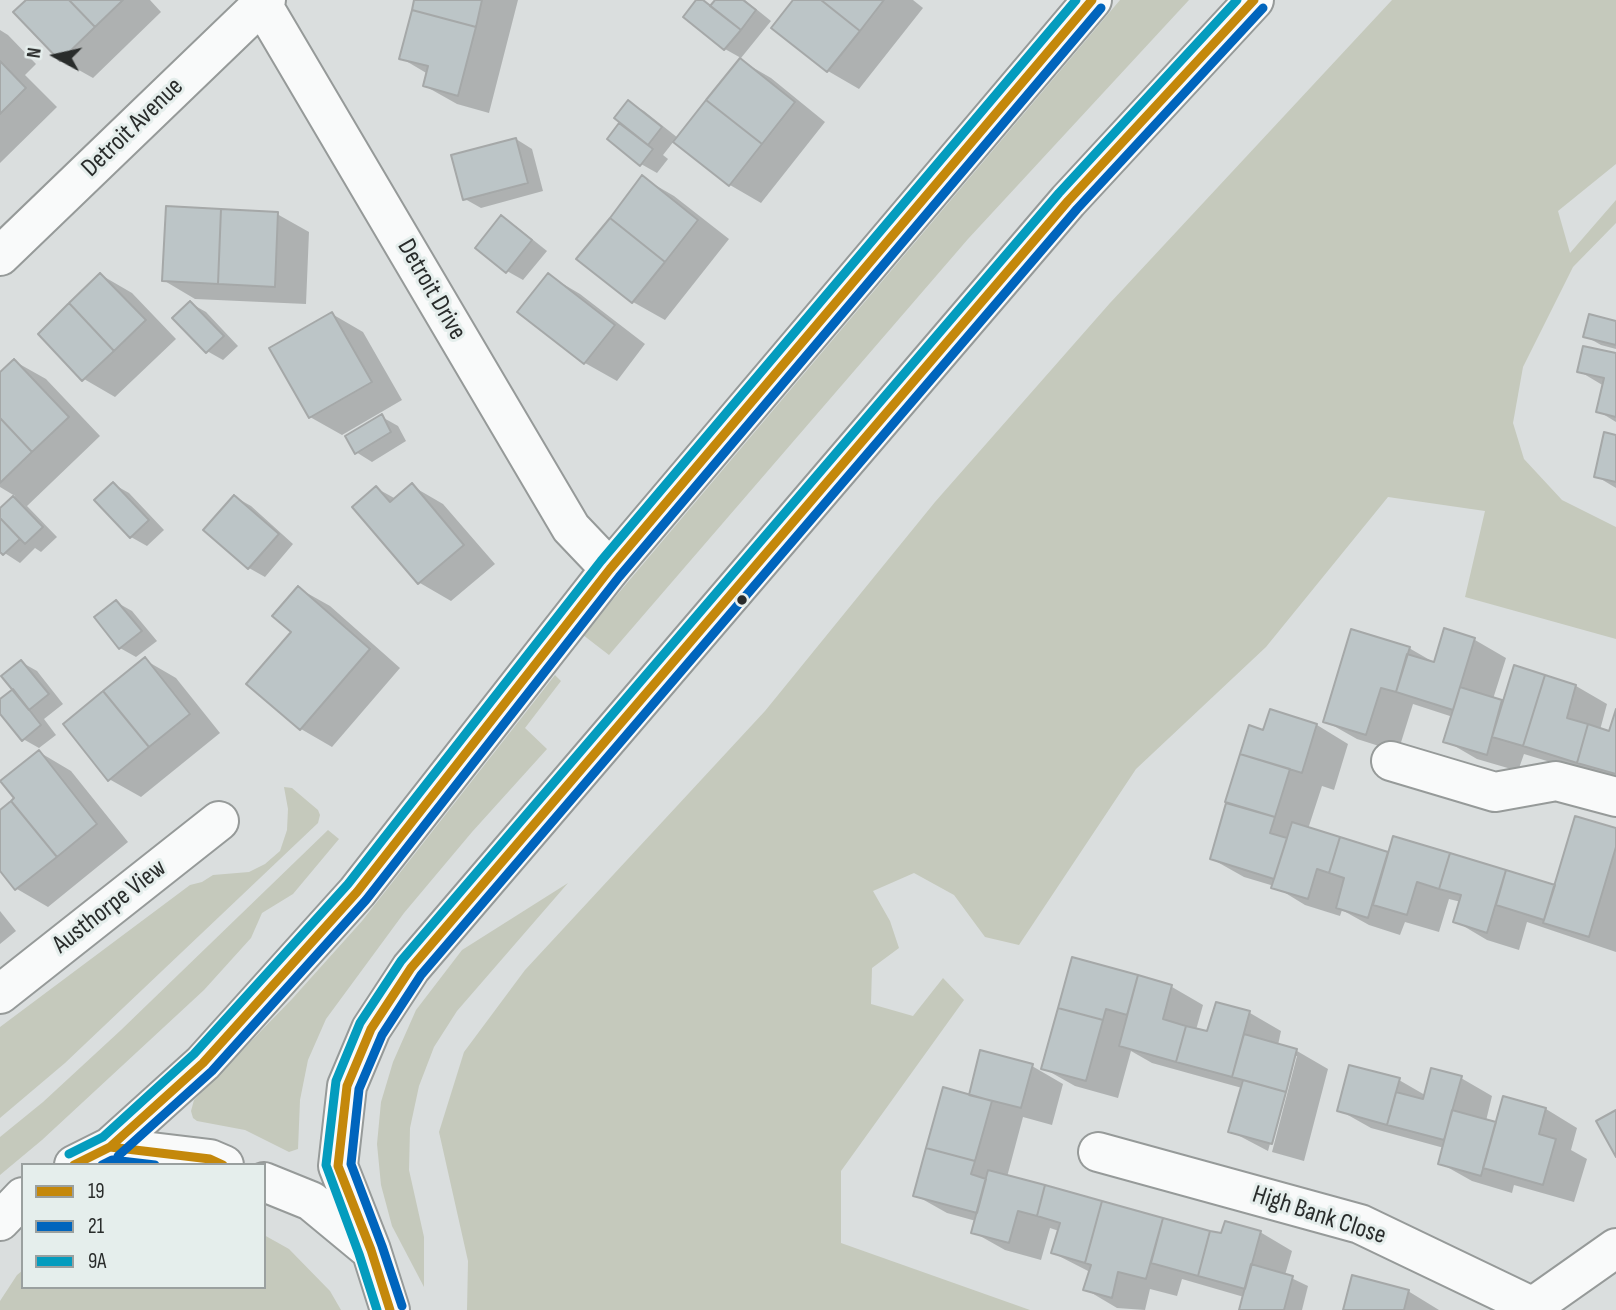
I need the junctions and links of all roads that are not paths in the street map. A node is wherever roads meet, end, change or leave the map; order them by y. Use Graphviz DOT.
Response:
graph roads {
  1 [pos="1092,0"];
  2 [pos="1254,0"];
  3 [pos="264,2"];
  4 [pos="0,256"];
  5 [pos="610,569"];
  6 [pos="1391,761"];
  7 [pos="1616,797"];
  8 [pos="219,821"];
  9 [pos="0,994"];
  10 [pos="110,1147"];
  11 [pos="1098,1152"];
  12 [pos="79,1163"];
  13 [pos="219,1163"];
  14 [pos="266,1183"];
  15 [pos="21,1199"];
  16 [pos="0,1221"];
  17 [pos="1616,1248"];
  18 [pos="371,1250"];
  19 [pos="1529,1308"];
  20 [pos="390,1310"];
  1 -- 5 [label="main road"];
  2 -- 18 [label="main road"];
  3 -- 4 [label="main road, Detroit Avenue"];
  3 -- 5 [label="main road, Detroit Drive"];
  5 -- 10 [label="main road"];
  6 -- 7 [label="main road"];
  8 -- 9 [label="main road, Austhorpe View"];
  10 -- 12 [label="main road"];
  10 -- 13 [label="main road"];
  11 -- 19 [label="main road, High Bank Close"];
  14 -- 18 [label="main road"];
  15 -- 16 [label="main road"];
  17 -- 19 [label="main road"];
  18 -- 20 [label="main road"];
}
